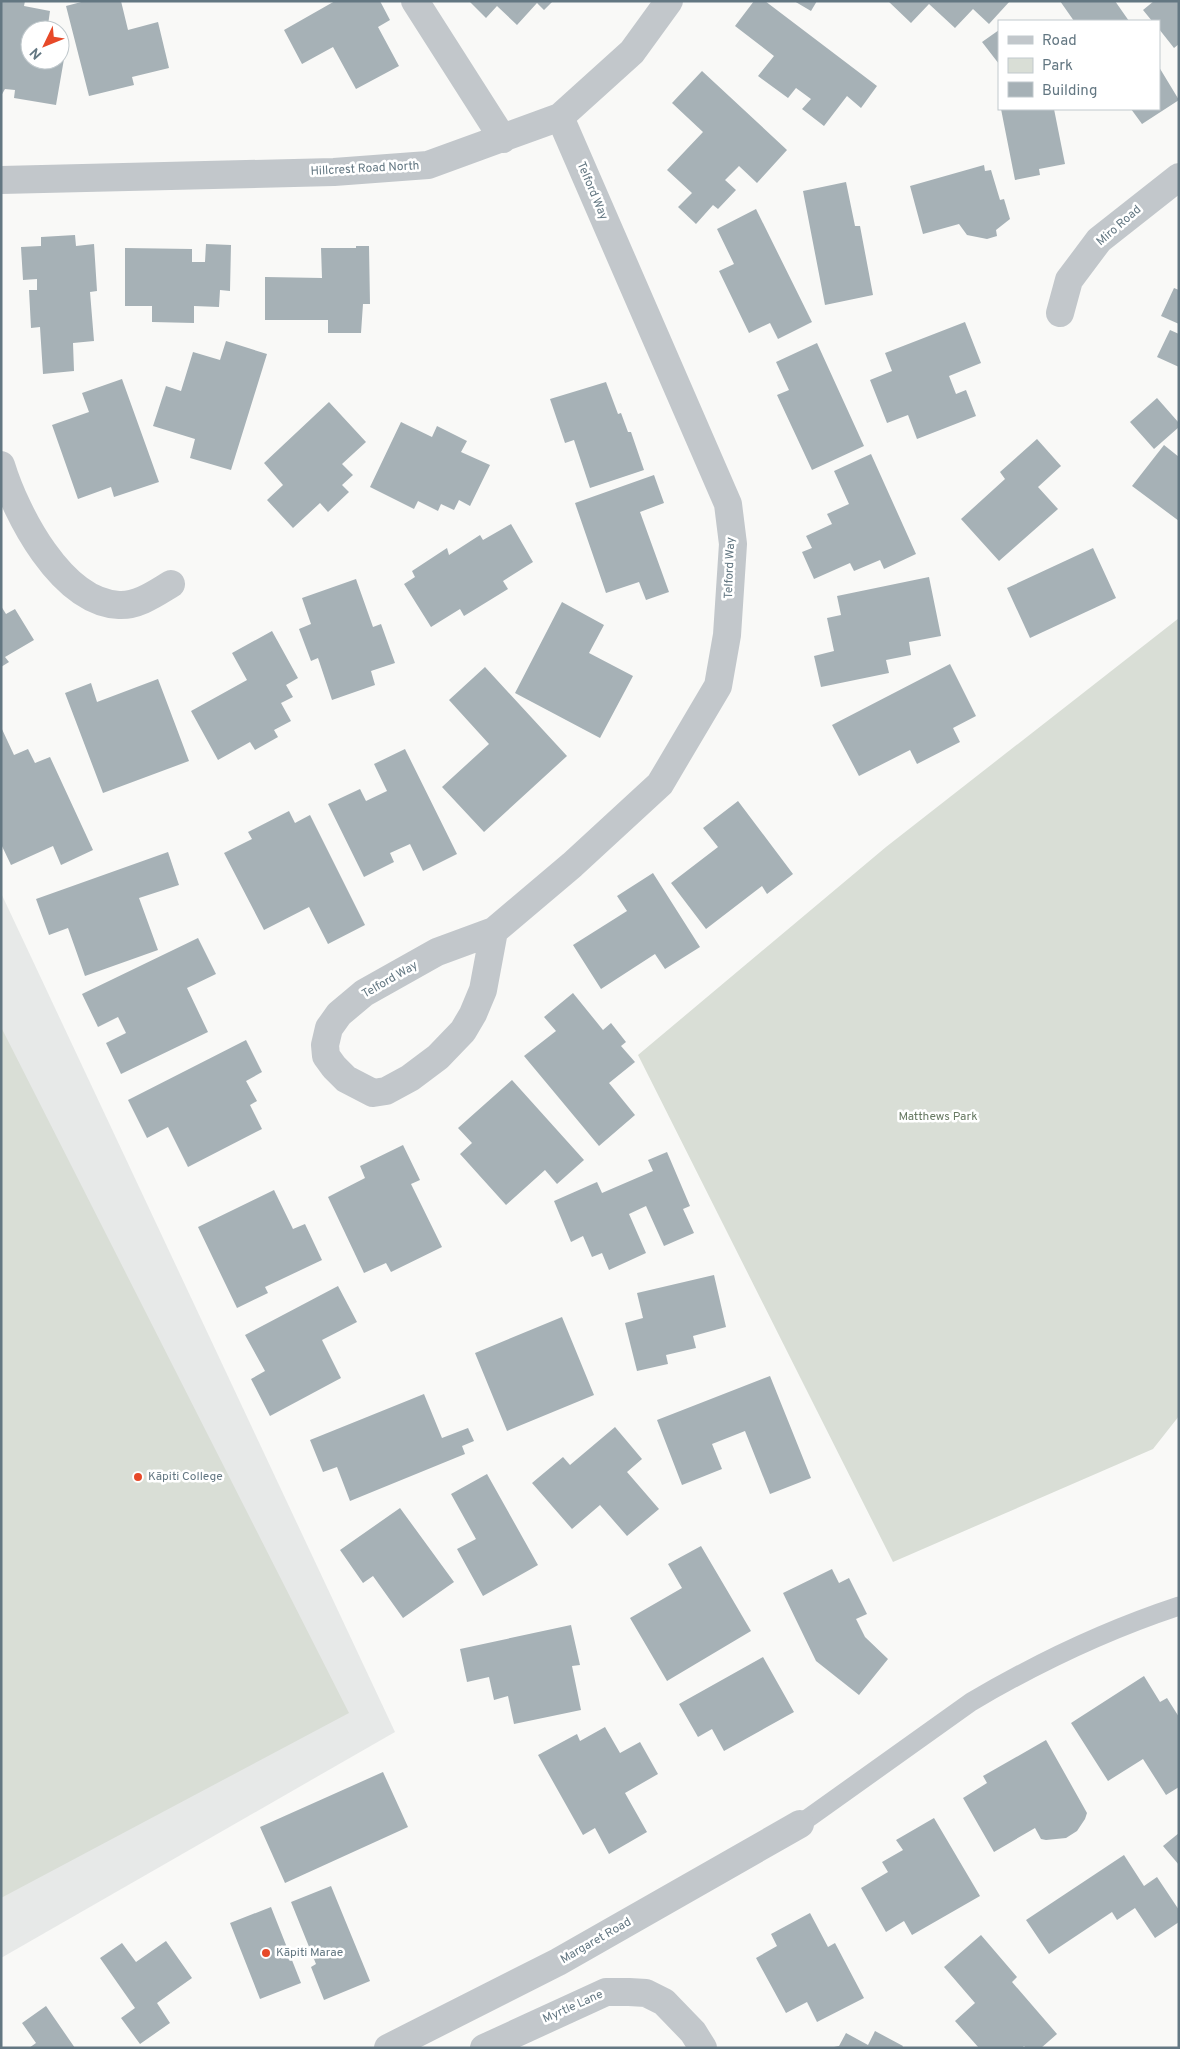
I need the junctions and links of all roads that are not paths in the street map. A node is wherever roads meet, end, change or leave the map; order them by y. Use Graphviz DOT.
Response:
graph roads {
  1 [pos="415,1"];
  2 [pos="669,1"];
  3 [pos="560,117"];
  4 [pos="503,140"];
  5 [pos="1179,177"];
  6 [pos="1,180"];
  7 [pos="1060,313"];
  8 [pos="1,465"];
  9 [pos="171,584"];
  10 [pos="494,931"];
  11 [pos="1179,1606"];
  12 [pos="800,1824"];
  13 [pos="388,2048"];
  14 [pos="484,2048"];
  15 [pos="703,2048"];
  1 -- 4 [label="street"];
  2 -- 3 [label="street, Hillcrest Road North"];
  3 -- 4 [label="street, Hillcrest Road North"];
  3 -- 10 [label="street, Telford Way"];
  4 -- 6 [label="street, Hillcrest Road North"];
  5 -- 7 [label="street, Miro Road"];
  8 -- 9 [label="street"];
  10 -- 10 [label="street, Telford Way"];
  11 -- 12 [label="lane"];
  12 -- 13 [label="street, Margaret Road"];
  14 -- 15 [label="street, Myrtle Lane"];
}
